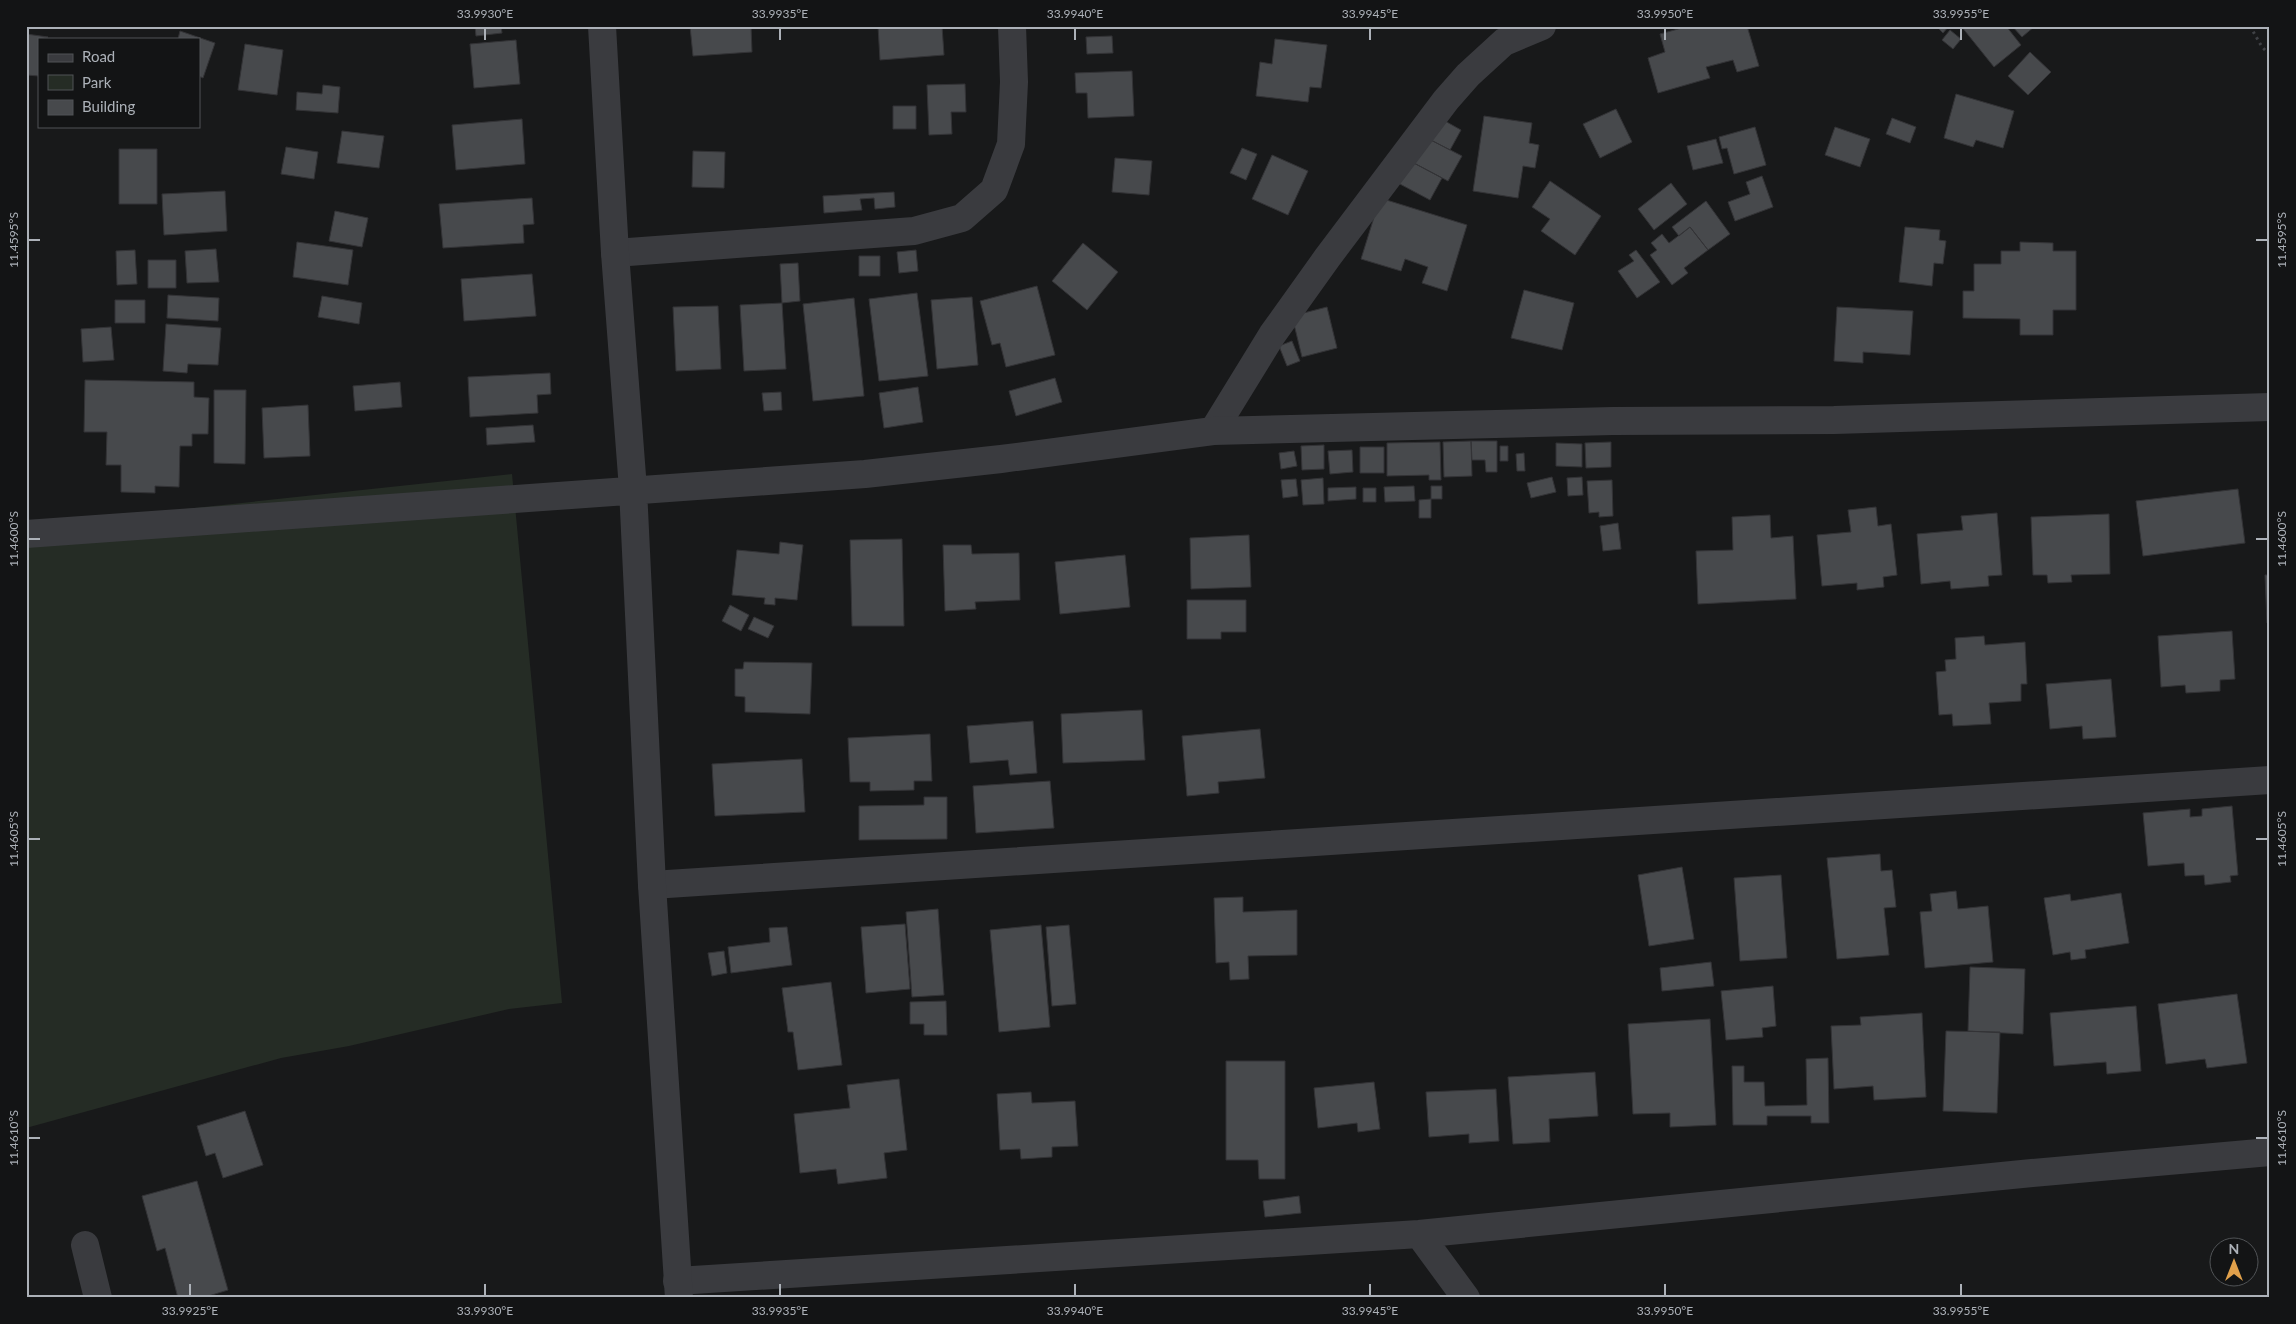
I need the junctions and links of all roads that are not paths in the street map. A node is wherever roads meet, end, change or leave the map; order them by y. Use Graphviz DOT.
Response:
graph roads {
  1 [pos="602,26"];
  2 [pos="1012,26"];
  3 [pos="1542,26"];
  4 [pos="1504,34"];
  5 [pos="615,253"];
  6 [pos="2270,407"];
  7 [pos="1213,430"];
  8 [pos="633,489"];
  9 [pos="26,534"];
  10 [pos="2270,780"];
  11 [pos="652,885"];
  12 [pos="2270,1152"];
  13 [pos="1419,1234"];
  14 [pos="85,1246"];
  15 [pos="678,1290"];
  16 [pos="98,1298"];
  17 [pos="1466,1298"];
  1 -- 5 [label="street"];
  2 -- 5 [label="street"];
  3 -- 4 [label="street"];
  4 -- 7 [label="street"];
  5 -- 8 [label="street"];
  6 -- 7 [label="street"];
  7 -- 8 [label="street"];
  8 -- 9 [label="street"];
  8 -- 11 [label="street"];
  10 -- 11 [label="street"];
  11 -- 15 [label="street"];
  12 -- 13 [label="street"];
  13 -- 15 [label="street"];
  13 -- 17 [label="street"];
  14 -- 16 [label="street"];
}
